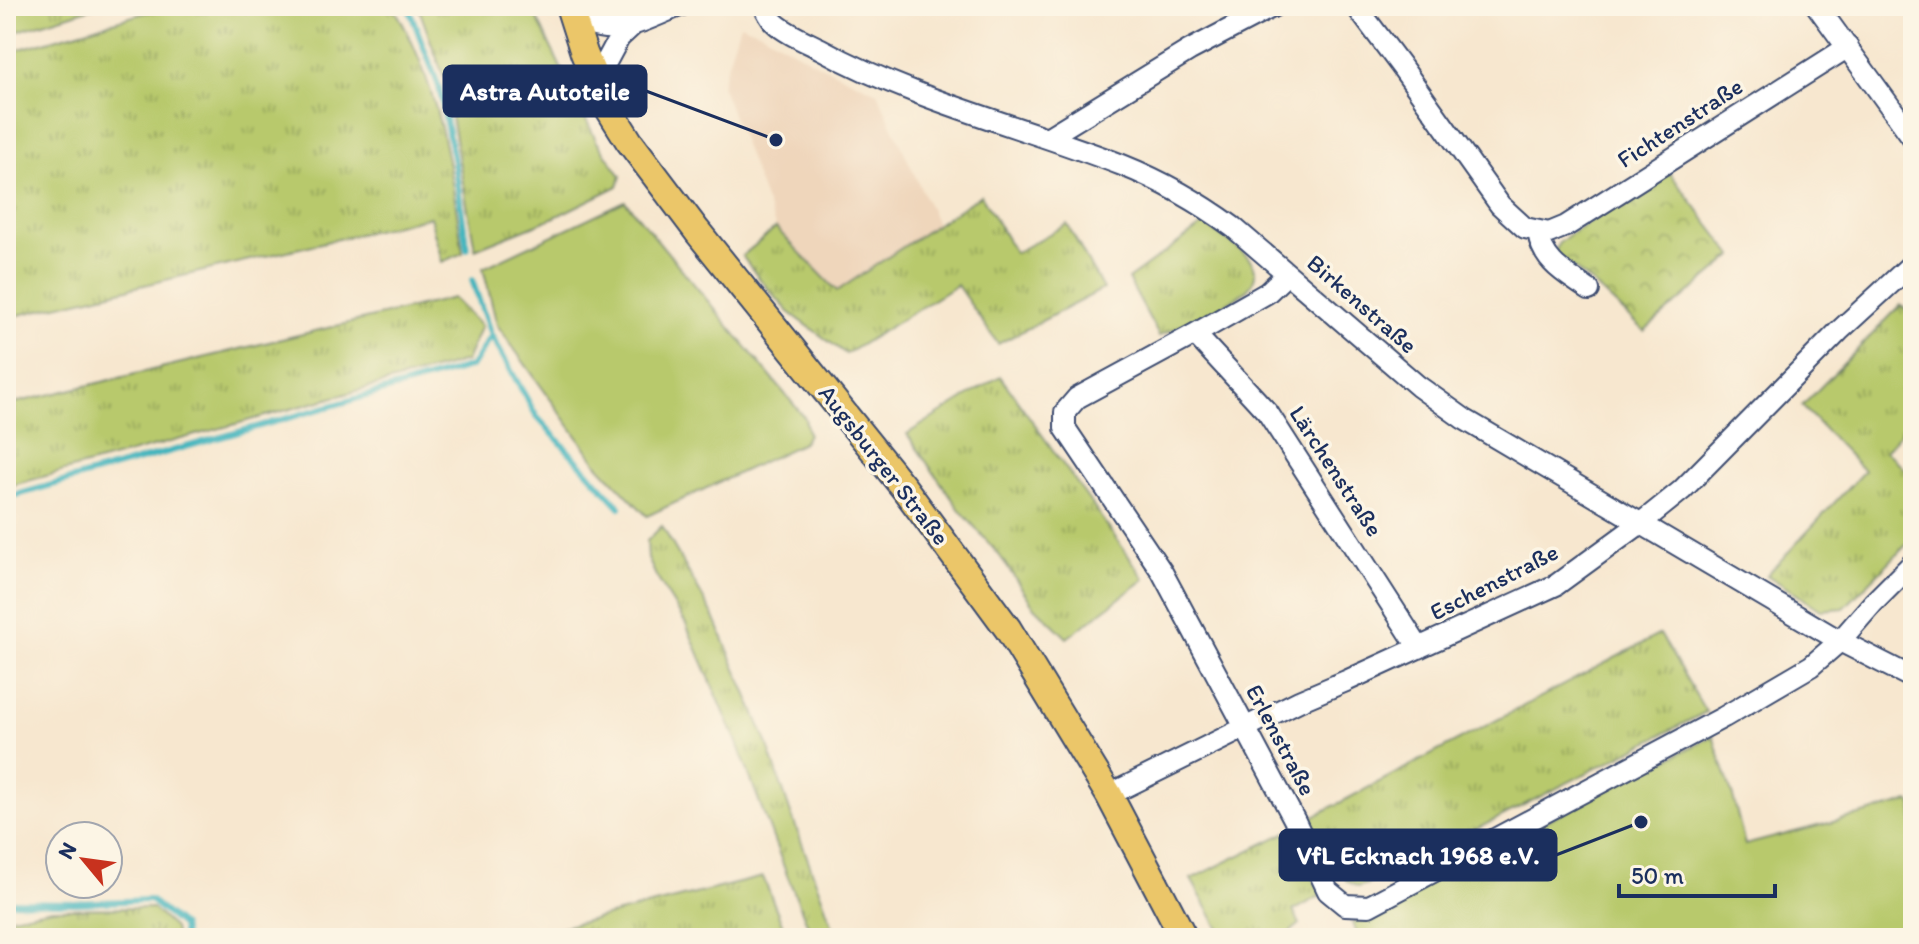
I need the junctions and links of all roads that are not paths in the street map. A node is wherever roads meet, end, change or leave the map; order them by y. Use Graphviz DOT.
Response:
graph roads {
  1 [pos="680,6"];
  2 [pos="764,6"];
  3 [pos="1274,6"];
  4 [pos="1356,6"];
  5 [pos="1817,6"];
  6 [pos="572,8"];
  7 [pos="632,26"];
  8 [pos="1848,47"];
  9 [pos="596,81"];
  10 [pos="1047,138"];
  11 [pos="1913,138"];
  12 [pos="1538,232"];
  13 [pos="1913,263"];
  14 [pos="1287,274"];
  15 [pos="1589,290"];
  16 [pos="1195,334"];
  17 [pos="1641,523"];
  18 [pos="1913,563"];
  19 [pos="1840,641"];
  20 [pos="1419,648"];
  21 [pos="1913,678"];
  22 [pos="1244,728"];
  23 [pos="1109,795"];
  24 [pos="1184,938"];
  1 -- 7 [label="street"];
  2 -- 10 [label="street, Birkenstraße"];
  3 -- 10 [label="street"];
  4 -- 12 [label="street"];
  5 -- 8 [label="street"];
  6 -- 7 [label="street"];
  6 -- 9 [label="main road, Augsburger Straße"];
  7 -- 9 [label="street"];
  8 -- 11 [label="street"];
  8 -- 12 [label="street, Fichtenstraße"];
  9 -- 23 [label="main road, Augsburger Straße"];
  10 -- 14 [label="street, Birkenstraße"];
  12 -- 15 [label="street"];
  13 -- 17 [label="street, Eschenstraße"];
  14 -- 16 [label="street, Erlenstraße"];
  14 -- 17 [label="street, Birkenstraße"];
  16 -- 20 [label="street, Lärchenstraße"];
  16 -- 22 [label="street, Erlenstraße"];
  17 -- 19 [label="street, Birkenstraße"];
  17 -- 20 [label="street, Eschenstraße"];
  18 -- 19 [label="street, Erlenstraße"];
  19 -- 21 [label="street, Birkenstraße"];
  19 -- 22 [label="street, Erlenstraße"];
  20 -- 22 [label="street, Eschenstraße"];
  22 -- 23 [label="street, Eschenstraße"];
  23 -- 24 [label="main road, Augsburger Straße"];
}
